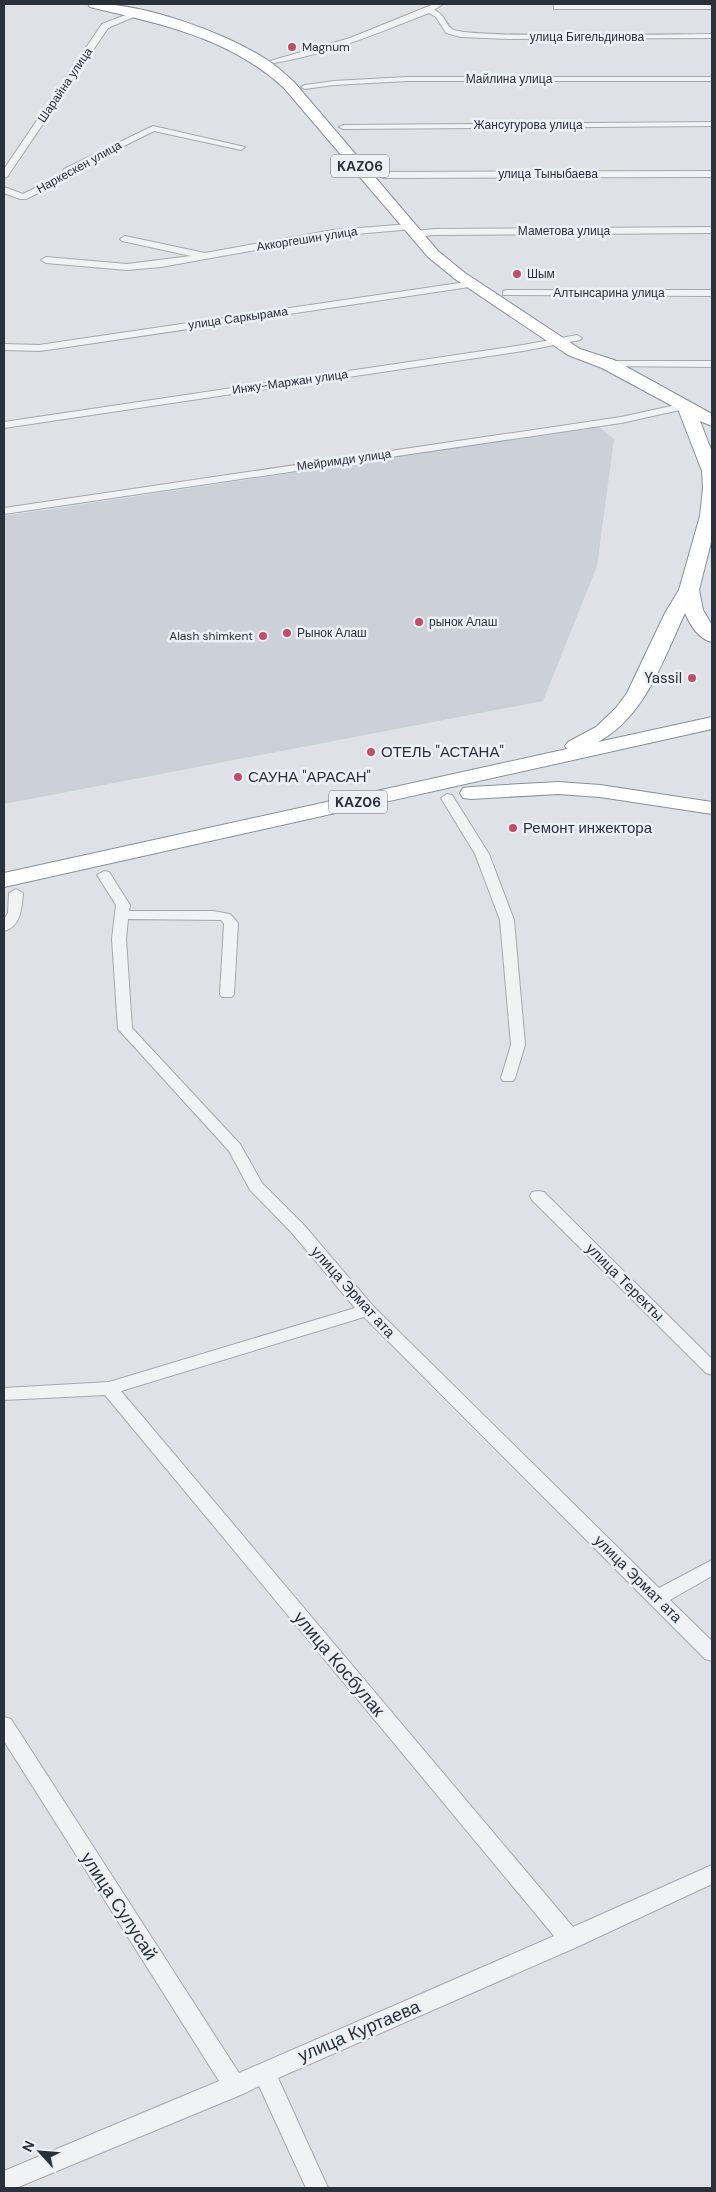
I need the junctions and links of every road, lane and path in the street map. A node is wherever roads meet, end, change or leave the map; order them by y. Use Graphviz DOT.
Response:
graph roads {
  1 [pos="94,4"];
  2 [pos="118,4"];
  3 [pos="439,4"];
  4 [pos="557,7"];
  5 [pos="712,7"];
  6 [pos="429,10"];
  7 [pos="139,13"];
  8 [pos="712,36"];
  9 [pos="274,61"];
  10 [pos="712,79"];
  11 [pos="305,87"];
  12 [pos="712,124"];
  13 [pos="343,127"];
  14 [pos="355,141"];
  15 [pos="241,147"];
  16 [pos="367,156"];
  17 [pos="712,174"];
  18 [pos="4,175"];
  19 [pos="383,175"];
  20 [pos="394,187"];
  21 [pos="4,190"];
  22 [pos="422,218"];
  23 [pos="413,230"];
  24 [pos="712,230"];
  25 [pos="434,232"];
  26 [pos="126,239"];
  27 [pos="448,245"];
  28 [pos="205,256"];
  29 [pos="46,260"];
  30 [pos="469,266"];
  31 [pos="473,284"];
  32 [pos="506,293"];
  33 [pos="712,293"];
  34 [pos="577,338"];
  35 [pos="559,342"];
  36 [pos="4,347"];
  37 [pos="608,364"];
  38 [pos="712,364"];
  39 [pos="667,396"];
  40 [pos="684,406"];
  41 [pos="711,417"];
  42 [pos="4,425"];
  43 [pos="712,488"];
  44 [pos="4,510"];
  45 [pos="689,590"];
  46 [pos="712,636"];
  47 [pos="712,723"];
  48 [pos="712,740"];
  49 [pos="482,774"];
  50 [pos="471,793"];
  51 [pos="447,798"];
  52 [pos="712,808"];
  53 [pos="104,875"];
  54 [pos="8,889"];
  55 [pos="122,915"];
  56 [pos="4,926"];
  57 [pos="228,994"];
  58 [pos="508,1078"];
  59 [pos="538,1196"];
  60 [pos="367,1310"];
  61 [pos="712,1369"];
  62 [pos="109,1388"];
  63 [pos="4,1394"];
  64 [pos="712,1566"];
  65 [pos="658,1598"];
  66 [pos="712,1653"];
  67 [pos="4,1725"];
  68 [pos="712,1874"];
  69 [pos="570,1940"];
  70 [pos="264,2072"];
  71 [pos="235,2086"];
  72 [pos="4,2182"];
  73 [pos="317,2188"];
  1 -- 7 [label="highway, KАZ06"];
  2 -- 9 [label="highway, KАZ06"];
  3 -- 6 [label="street"];
  4 -- 5 [label="street"];
  6 -- 8 [label="street, улица Бигельдинова"];
  6 -- 9 [label="street"];
  7 -- 18 [label="street, Шарайна улица"];
  7 -- 23 [label="highway, KАZ06"];
  9 -- 11 [label="highway, KАZ06"];
  10 -- 11 [label="street, Майлина улица"];
  11 -- 13 [label="highway, KАZ06"];
  12 -- 13 [label="street, Жансугурова улица"];
  13 -- 14 [label="highway, KАZ06"];
  15 -- 21 [label="street, Наркескен улица"];
  16 -- 19 [label="highway, KАZ06"];
  17 -- 19 [label="street, улица Тыныбаева"];
  19 -- 20 [label="highway, KАZ06"];
  22 -- 25 [label="highway"];
  23 -- 25 [label="street, Маметова улица"];
  23 -- 28 [label="street, Аккоргешин улица"];
  23 -- 31 [label="highway, KАZ06"];
  24 -- 25 [label="street, Маметова улица"];
  25 -- 27 [label="highway"];
  26 -- 28 [label="street"];
  28 -- 29 [label="street, Аккоргешин улица"];
  30 -- 32 [label="highway, KАZ06"];
  31 -- 35 [label="highway, KАZ06"];
  31 -- 36 [label="street, улица Саркырама"];
  32 -- 33 [label="street, Алтынсарина улица"];
  32 -- 34 [label="highway, KАZ06"];
  34 -- 35 [label="street, Инжу-Маржан улица"];
  34 -- 37 [label="highway, KАZ06"];
  35 -- 37 [label="highway, KАZ06"];
  35 -- 42 [label="street, Инжу-Маржан улица"];
  37 -- 38 [label="street"];
  37 -- 39 [label="highway, KАZ06"];
  39 -- 40 [label="highway, KАZ06"];
  39 -- 41 [label="highway"];
  40 -- 41 [label="highway, KАZ06"];
  40 -- 43 [label="highway, KАZ06"];
  40 -- 44 [label="street, Мейримди улица"];
  43 -- 45 [label="highway, KАZ06"];
  45 -- 46 [label="highway"];
  45 -- 49 [label="highway, KАZ06"];
  47 -- 49 [label="highway, KАZ06"];
  48 -- 50 [label="highway, KАZ06"];
  49 -- 54 [label="highway, KАZ06"];
  50 -- 51 [label="highway, KАZ06"];
  50 -- 52 [label="highway"];
  51 -- 53 [label="highway, KАZ06"];
  51 -- 58 [label="street"];
  53 -- 54 [label="highway, KАZ06"];
  53 -- 55 [label="street, улица Эрмат ата"];
  54 -- 56 [label="street"];
  55 -- 57 [label="street"];
  55 -- 60 [label="street, улица Эрмат ата"];
  59 -- 61 [label="street, улица Теректы"];
  60 -- 62 [label="street"];
  60 -- 65 [label="street, улица Эрмат ата"];
  62 -- 63 [label="street"];
  62 -- 69 [label="street, улица Косбулак"];
  64 -- 65 [label="street"];
  65 -- 66 [label="street, улица Эрмат ата"];
  67 -- 71 [label="street, улица Сулусай"];
  68 -- 69 [label="street, улица Куртаева"];
  69 -- 70 [label="street, улица Куртаева"];
  70 -- 71 [label="street, улица Куртаева"];
  70 -- 73 [label="street"];
  71 -- 72 [label="street, улица Куртаева"];
}
